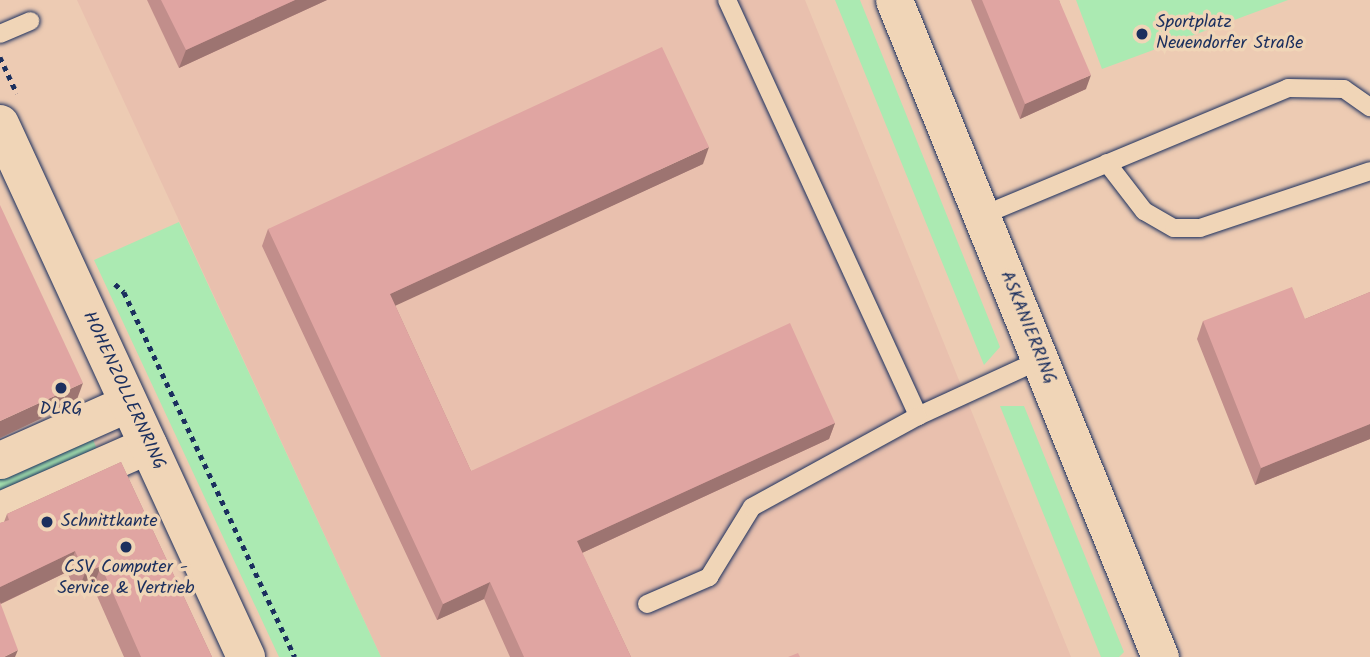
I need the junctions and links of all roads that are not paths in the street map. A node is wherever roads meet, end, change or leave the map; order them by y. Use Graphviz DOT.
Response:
graph roads {
  1 [pos="727,0"];
  2 [pos="894,0"];
  3 [pos="30,21"];
  4 [pos="0,34"];
  5 [pos="1370,107"];
  6 [pos="0,124"];
  7 [pos="1107,163"];
  8 [pos="1370,171"];
  9 [pos="981,216"];
  10 [pos="1040,360"];
  11 [pos="128,403"];
  12 [pos="918,416"];
  13 [pos="148,445"];
  14 [pos="0,460"];
  15 [pos="0,510"];
  16 [pos="647,604"];
  17 [pos="246,657"];
  18 [pos="1159,657"];
  1 -- 12 [label="lane"];
  2 -- 9 [label="street, ASKANIERRING"];
  3 -- 4 [label="lane"];
  5 -- 7 [label="lane"];
  6 -- 11 [label="street, HOHENZOLLERNRING"];
  7 -- 8 [label="lane"];
  7 -- 9 [label="lane"];
  9 -- 10 [label="street, ASKANIERRING"];
  10 -- 12 [label="lane"];
  10 -- 18 [label="street, ASKANIERRING"];
  11 -- 13 [label="street, HOHENZOLLERNRING"];
  11 -- 14 [label="street"];
  12 -- 16 [label="lane"];
  13 -- 15 [label="street"];
  13 -- 17 [label="street, HOHENZOLLERNRING"];
}
